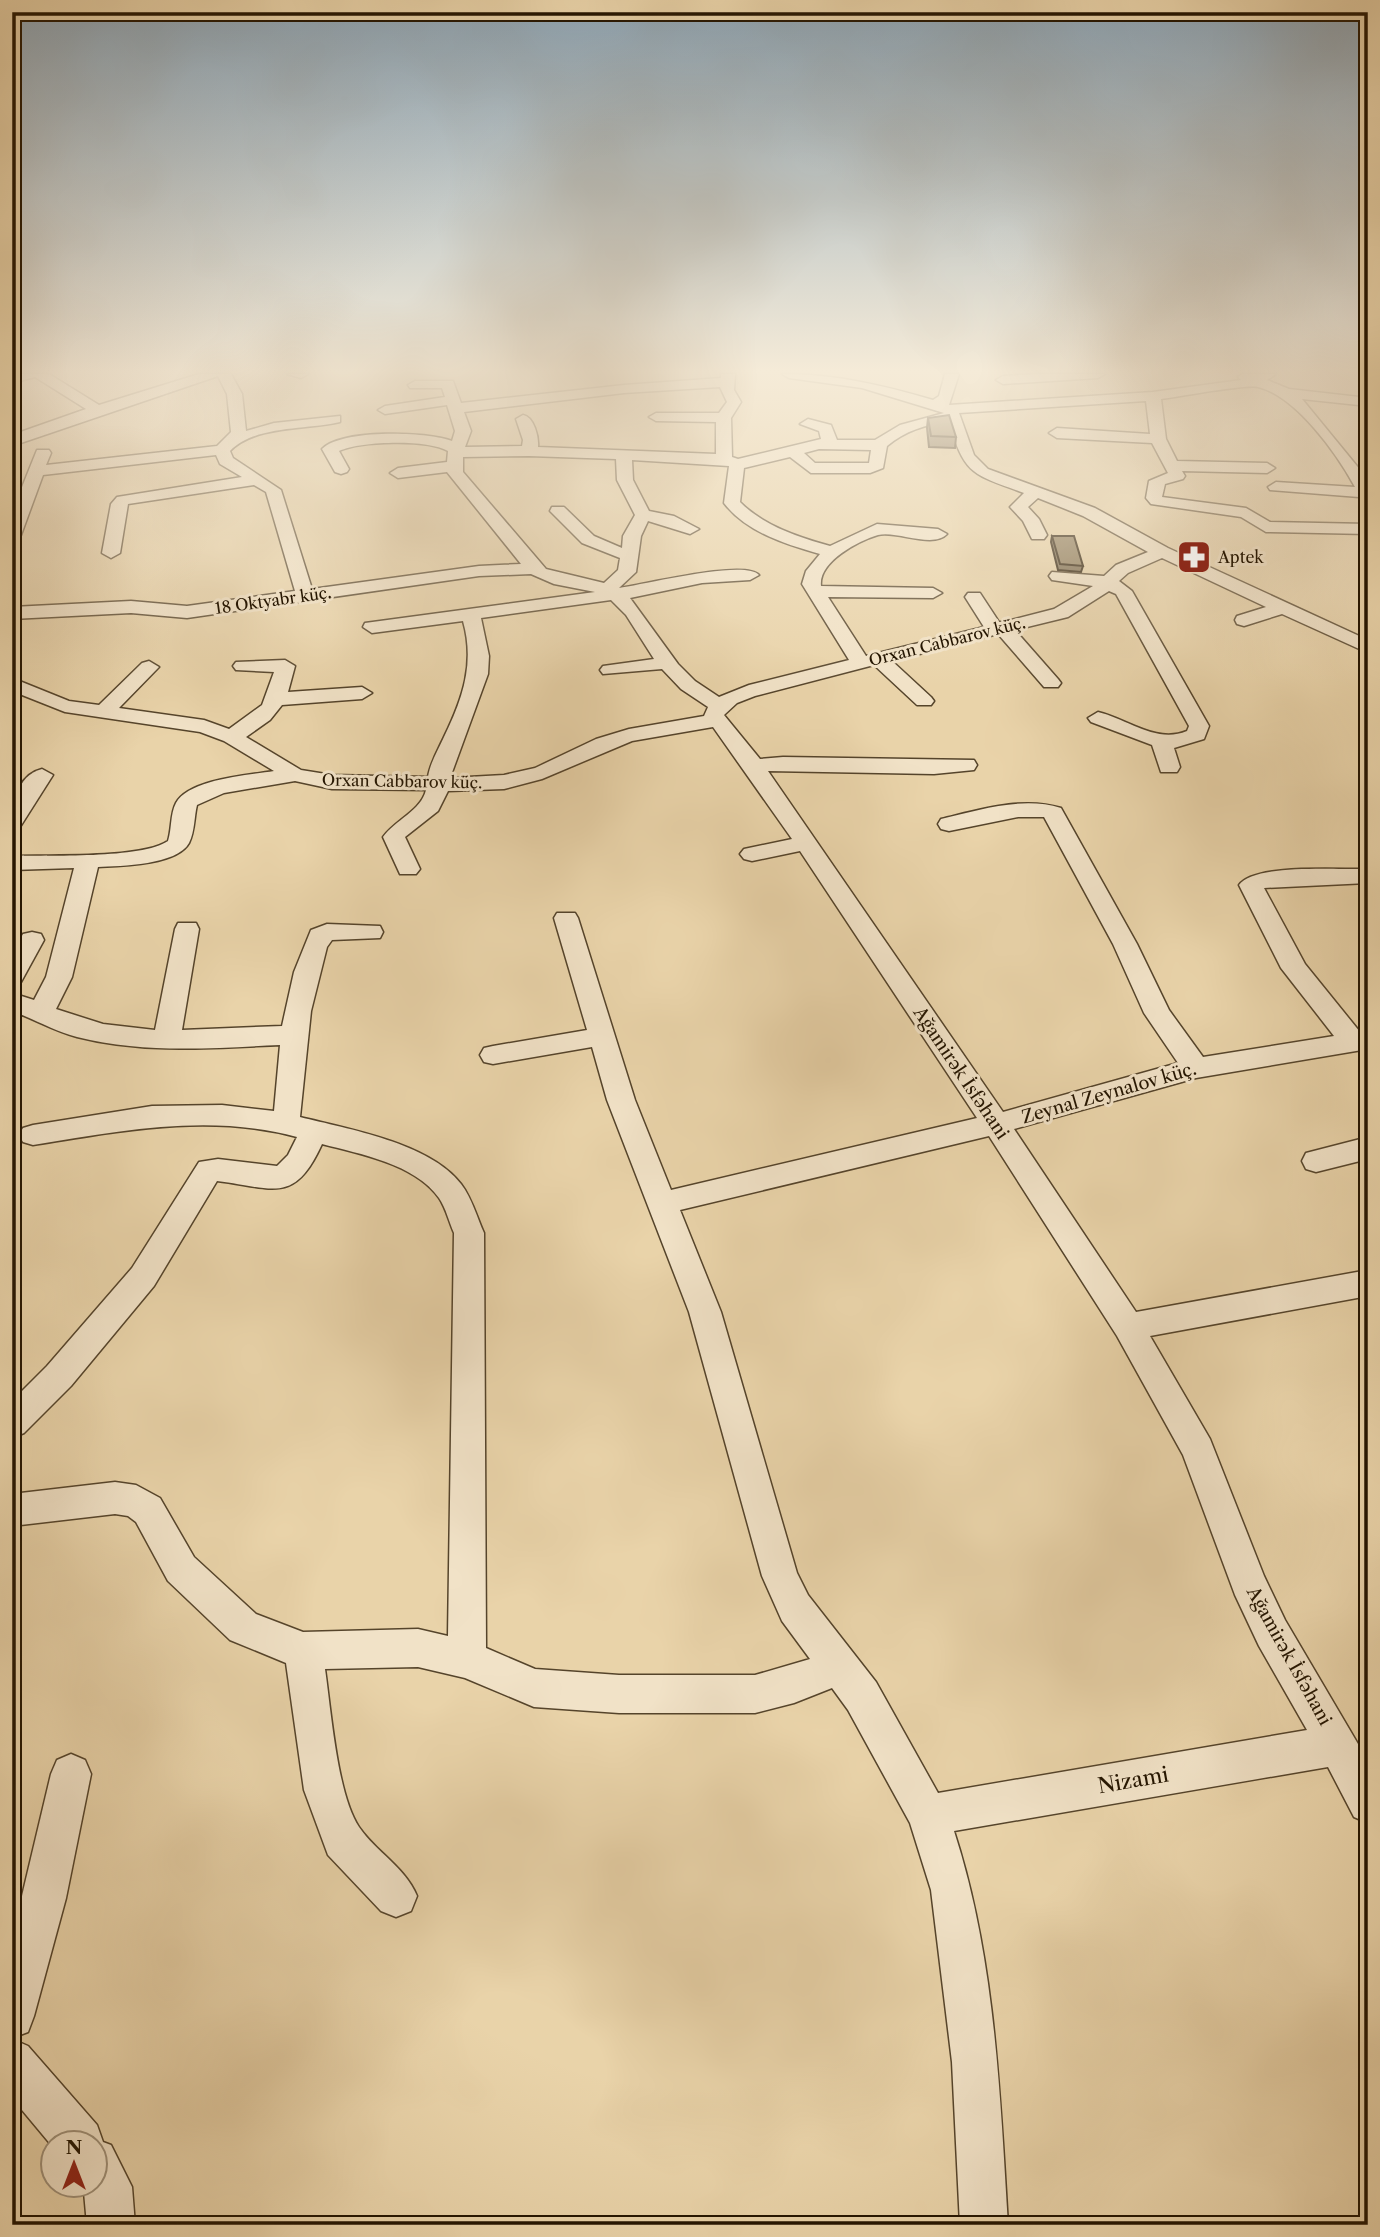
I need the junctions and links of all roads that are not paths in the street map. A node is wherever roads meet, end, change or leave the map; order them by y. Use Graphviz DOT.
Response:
graph roads {
  1 [pos="35,478"];
  2 [pos="254,478"];
  3 [pos="461,478"];
  4 [pos="625,478"];
  5 [pos="730,478"];
  6 [pos="1000,478"];
  7 [pos="1170,478"];
  8 [pos="1355,478"];
  9 [pos="257,480"];
  10 [pos="1276,487"];
  11 [pos="1034,493"];
  12 [pos="1367,494"];
  13 [pos="558,511"];
  14 [pos="1130,513"];
  15 [pos="643,515"];
  16 [pos="691,529"];
  17 [pos="1368,529"];
  18 [pos="1126,531"];
  19 [pos="938,534"];
  20 [pos="12,535"];
  21 [pos="1038,535"];
  22 [pos="832,552"];
  23 [pos="1162,552"];
  24 [pos="111,553"];
  25 [pos="627,554"];
  26 [pos="533,569"];
  27 [pos="750,575"];
  28 [pos="1058,576"];
  29 [pos="1107,582"];
  30 [pos="610,591"];
  31 [pos="817,592"];
  32 [pos="933,593"];
  33 [pos="305,596"];
  34 [pos="974,597"];
  35 [pos="1285,607"];
  36 [pos="12,613"];
  37 [pos="470,614"];
  38 [pos="1244,620"];
  39 [pos="372,627"];
  40 [pos="998,628"];
  41 [pos="1368,647"];
  42 [pos="869,660"];
  43 [pos="665,663"];
  44 [pos="243,666"];
  45 [pos="149,667"];
  46 [pos="610,670"];
  47 [pos="12,684"];
  48 [pos="1051,684"];
  49 [pos="362,693"];
  50 [pos="278,699"];
  51 [pos="924,701"];
  52 [pos="104,711"];
  53 [pos="718,713"];
  54 [pos="1098,718"];
  55 [pos="231,737"];
  56 [pos="1162,743"];
  57 [pos="966,765"];
  58 [pos="754,766"];
  59 [pos="1169,767"];
  60 [pos="42,775"];
  61 [pos="295,775"];
  62 [pos="438,784"];
  63 [pos="12,822"];
  64 [pos="949,824"];
  65 [pos="806,843"];
  66 [pos="752,854"];
  67 [pos="88,860"];
  68 [pos="12,863"];
  69 [pos="408,869"];
  70 [pos="1368,877"];
  71 [pos="566,918"];
  72 [pos="187,929"];
  73 [pos="372,932"];
  74 [pos="32,940"];
  75 [pos="12,976"];
  76 [pos="12,1002"];
  77 [pos="41,1012"];
  78 [pos="294,1035"];
  79 [pos="602,1036"];
  80 [pos="167,1038"];
  81 [pos="1360,1041"];
  82 [pos="493,1055"];
  83 [pos="1196,1068"];
  84 [pos="284,1123"];
  85 [pos="996,1124"];
  86 [pos="314,1132"];
  87 [pos="33,1135"];
  88 [pos="1368,1148"];
  89 [pos="1315,1161"];
  90 [pos="663,1203"];
  91 [pos="1368,1283"];
  92 [pos="1128,1327"];
  93 [pos="12,1423"];
  94 [pos="12,1510"];
  95 [pos="303,1651"];
  96 [pos="467,1658"];
  97 [pos="840,1666"];
  98 [pos="1338,1745"];
  99 [pos="71,1774"];
  100 [pos="1368,1803"];
  101 [pos="928,1815"];
  102 [pos="396,1896"];
  103 [pos="12,2016"];
  104 [pos="12,2062"];
  105 [pos="67,2128"];
  106 [pos="108,2187"];
  107 [pos="111,2225"];
  108 [pos="984,2225"];
  1 -- 20 [label="street"];
  2 -- 9 [label="street"];
  3 -- 26 [label="street"];
  4 -- 15 [label="street"];
  5 -- 22 [label="street"];
  6 -- 11 [label="street"];
  7 -- 17 [label="street"];
  8 -- 12 [label="street"];
  9 -- 24 [label="street"];
  9 -- 33 [label="street"];
  10 -- 12 [label="street"];
  11 -- 18 [label="street"];
  11 -- 21 [label="street"];
  13 -- 25 [label="street"];
  14 -- 18 [label="street"];
  15 -- 16 [label="street"];
  15 -- 25 [label="street"];
  18 -- 23 [label="street"];
  19 -- 22 [label="street"];
  22 -- 31 [label="street"];
  23 -- 29 [label="street, Orxan Cabbarov küç."];
  23 -- 35 [label="street"];
  25 -- 30 [label="street"];
  26 -- 30 [label="street"];
  26 -- 33 [label="street, 18 Oktyabr küç."];
  27 -- 30 [label="street"];
  28 -- 29 [label="street"];
  29 -- 40 [label="street, Orxan Cabbarov küç."];
  29 -- 56 [label="street"];
  30 -- 37 [label="street"];
  30 -- 43 [label="street, Ağamirək İsfəhani"];
  31 -- 32 [label="street"];
  31 -- 42 [label="street"];
  33 -- 36 [label="street, 18 Oktyabr küç."];
  34 -- 40 [label="street"];
  35 -- 38 [label="street"];
  35 -- 41 [label="street"];
  37 -- 39 [label="street"];
  37 -- 62 [label="street"];
  40 -- 42 [label="street, Orxan Cabbarov küç."];
  40 -- 48 [label="street"];
  42 -- 51 [label="street"];
  42 -- 53 [label="street, Orxan Cabbarov küç."];
  43 -- 46 [label="street"];
  43 -- 53 [label="street, Ağamirək İsfəhani"];
  44 -- 50 [label="street"];
  45 -- 52 [label="street"];
  47 -- 52 [label="street, Orxan Cabbarov küç."];
  49 -- 50 [label="street"];
  50 -- 55 [label="street"];
  52 -- 55 [label="street, Orxan Cabbarov küç."];
  53 -- 58 [label="street, Ağamirək İsfəhani"];
  53 -- 62 [label="street, Orxan Cabbarov küç."];
  54 -- 56 [label="street"];
  55 -- 61 [label="street, Orxan Cabbarov küç."];
  56 -- 59 [label="street"];
  57 -- 58 [label="street"];
  58 -- 65 [label="street, Ağamirək İsfəhani"];
  60 -- 63 [label="street"];
  61 -- 62 [label="street, Orxan Cabbarov küç."];
  61 -- 67 [label="street"];
  62 -- 69 [label="street"];
  64 -- 83 [label="street"];
  65 -- 66 [label="street"];
  65 -- 85 [label="street, Ağamirək İsfəhani"];
  67 -- 68 [label="street"];
  67 -- 77 [label="street"];
  70 -- 81 [label="street, Zeynal Zeynalov küç."];
  71 -- 79 [label="street"];
  72 -- 80 [label="street"];
  73 -- 78 [label="street"];
  74 -- 75 [label="street"];
  76 -- 77 [label="street"];
  77 -- 80 [label="street"];
  78 -- 80 [label="street"];
  78 -- 84 [label="street"];
  79 -- 82 [label="street"];
  79 -- 90 [label="street"];
  81 -- 83 [label="street, Zeynal Zeynalov küç."];
  83 -- 85 [label="street, Zeynal Zeynalov küç."];
  84 -- 86 [label="street"];
  84 -- 87 [label="street"];
  85 -- 90 [label="street, Zeynal Zeynalov küç."];
  85 -- 92 [label="street, Ağamirək İsfəhani"];
  86 -- 93 [label="street"];
  86 -- 96 [label="street"];
  88 -- 89 [label="street"];
  90 -- 97 [label="street"];
  91 -- 92 [label="street"];
  92 -- 98 [label="street, Ağamirək İsfəhani"];
  94 -- 95 [label="street"];
  95 -- 96 [label="street"];
  95 -- 102 [label="street"];
  96 -- 97 [label="street"];
  97 -- 101 [label="street"];
  98 -- 100 [label="street, Ağamirək İsfəhani"];
  98 -- 101 [label="street, Nizami"];
  99 -- 103 [label="street"];
  101 -- 108 [label="street"];
  104 -- 105 [label="street"];
  106 -- 107 [label="street"];
}
